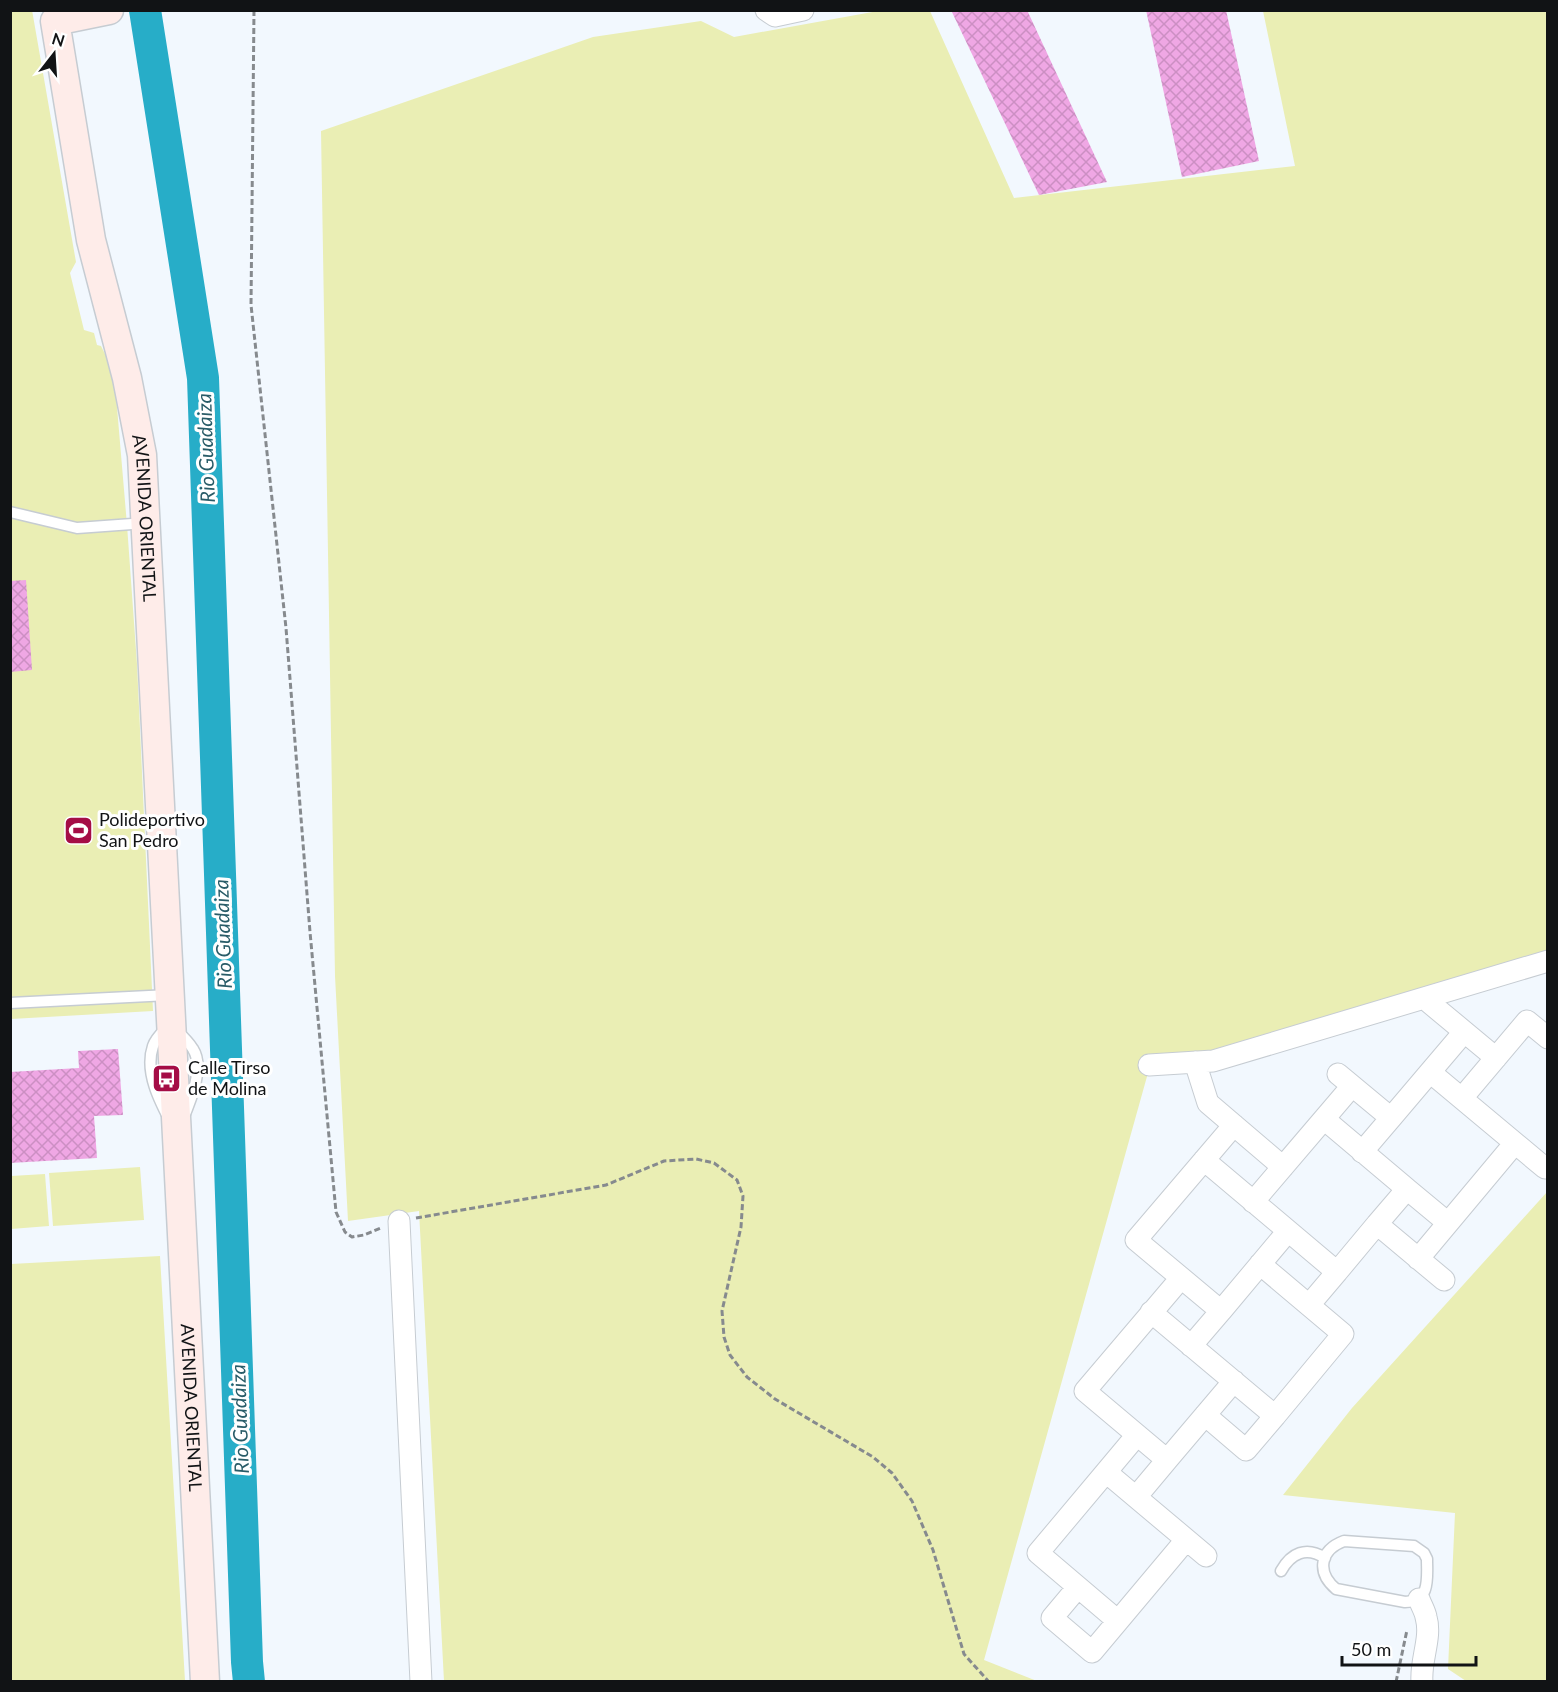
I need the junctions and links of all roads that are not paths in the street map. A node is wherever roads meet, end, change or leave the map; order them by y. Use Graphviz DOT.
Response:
graph roads {
  1 [pos="766,10"];
  2 [pos="803,10"];
  3 [pos="102,12"];
  4 [pos="10,512"];
  5 [pos="146,523"];
  6 [pos="1548,961"];
  7 [pos="169,995"];
  8 [pos="1425,999"];
  9 [pos="10,1003"];
  10 [pos="1464,1032"];
  11 [pos="1548,1038"];
  12 [pos="1496,1058"];
  13 [pos="1195,1062"];
  14 [pos="1149,1065"];
  15 [pos="1430,1072"];
  16 [pos="1462,1098"];
  17 [pos="1391,1118"];
  18 [pos="1324,1119"];
  19 [pos="1234,1125"];
  20 [pos="1515,1143"];
  21 [pos="1362,1152"];
  22 [pos="1204,1160"];
  23 [pos="1283,1167"];
  24 [pos="1545,1168"];
  25 [pos="1407,1189"];
  26 [pos="1253,1202"];
  27 [pos="399,1221"];
  28 [pos="1448,1223"];
  29 [pos="1377,1224"];
  30 [pos="1288,1231"];
  31 [pos="1418,1258"];
  32 [pos="1260,1264"];
  33 [pos="1337,1272"];
  34 [pos="1181,1278"];
  35 [pos="1444,1281"];
  36 [pos="1309,1305"];
  37 [pos="1221,1311"];
  38 [pos="1151,1312"];
  39 [pos="1191,1346"];
  40 [pos="1234,1382"];
  41 [pos="1205,1415"];
  42 [pos="1275,1416"];
  43 [pos="1137,1435"];
  44 [pos="1167,1460"];
  45 [pos="1106,1472"];
  46 [pos="1136,1497"];
  47 [pos="1186,1540"];
  48 [pos="1206,1556"];
  49 [pos="1325,1558"];
  50 [pos="1281,1571"];
  51 [pos="1078,1587"];
  52 [pos="1416,1600"];
  53 [pos="1118,1621"];
  54 [pos="205,1682"];
  55 [pos="421,1682"];
  56 [pos="1422,1682"];
  1 -- 2 [label="street"];
  3 -- 5 [label="street, AVENIDA ORIENTAL"];
  4 -- 5 [label="lane"];
  5 -- 7 [label="street, AVENIDA ORIENTAL"];
  6 -- 8 [label="street"];
  7 -- 9 [label="lane"];
  7 -- 54 [label="street, AVENIDA ORIENTAL"];
  8 -- 10 [label="street"];
  8 -- 13 [label="street"];
  10 -- 12 [label="street"];
  10 -- 15 [label="street"];
  11 -- 12 [label="street"];
  12 -- 16 [label="street"];
  13 -- 14 [label="street"];
  13 -- 19 [label="street"];
  15 -- 16 [label="street"];
  15 -- 17 [label="street"];
  16 -- 20 [label="street"];
  17 -- 18 [label="street"];
  17 -- 21 [label="street"];
  18 -- 21 [label="street"];
  18 -- 23 [label="street"];
  19 -- 22 [label="street"];
  19 -- 23 [label="street"];
  20 -- 24 [label="street"];
  20 -- 28 [label="street"];
  21 -- 25 [label="street"];
  22 -- 26 [label="street"];
  22 -- 34 [label="street"];
  23 -- 26 [label="street"];
  25 -- 28 [label="street"];
  25 -- 29 [label="street"];
  26 -- 30 [label="street"];
  27 -- 55 [label="street"];
  28 -- 31 [label="street"];
  29 -- 31 [label="street"];
  29 -- 33 [label="street"];
  30 -- 32 [label="street"];
  30 -- 33 [label="street"];
  31 -- 35 [label="street"];
  32 -- 36 [label="street"];
  32 -- 37 [label="street"];
  33 -- 36 [label="street"];
  34 -- 37 [label="street"];
  34 -- 38 [label="street"];
  36 -- 42 [label="street"];
  37 -- 39 [label="street"];
  38 -- 39 [label="street"];
  38 -- 43 [label="street"];
  39 -- 40 [label="street"];
  40 -- 41 [label="street"];
  40 -- 42 [label="street"];
  41 -- 42 [label="street"];
  41 -- 44 [label="street"];
  43 -- 44 [label="street"];
  43 -- 45 [label="street"];
  44 -- 46 [label="street"];
  45 -- 46 [label="street"];
  45 -- 51 [label="street"];
  46 -- 47 [label="street"];
  47 -- 48 [label="street"];
  47 -- 53 [label="street"];
  49 -- 50 [label="lane"];
  49 -- 52 [label="lane"];
  49 -- 52 [label="lane"];
  51 -- 53 [label="street"];
  51 -- 53 [label="street"];
  52 -- 56 [label="street"];
}
